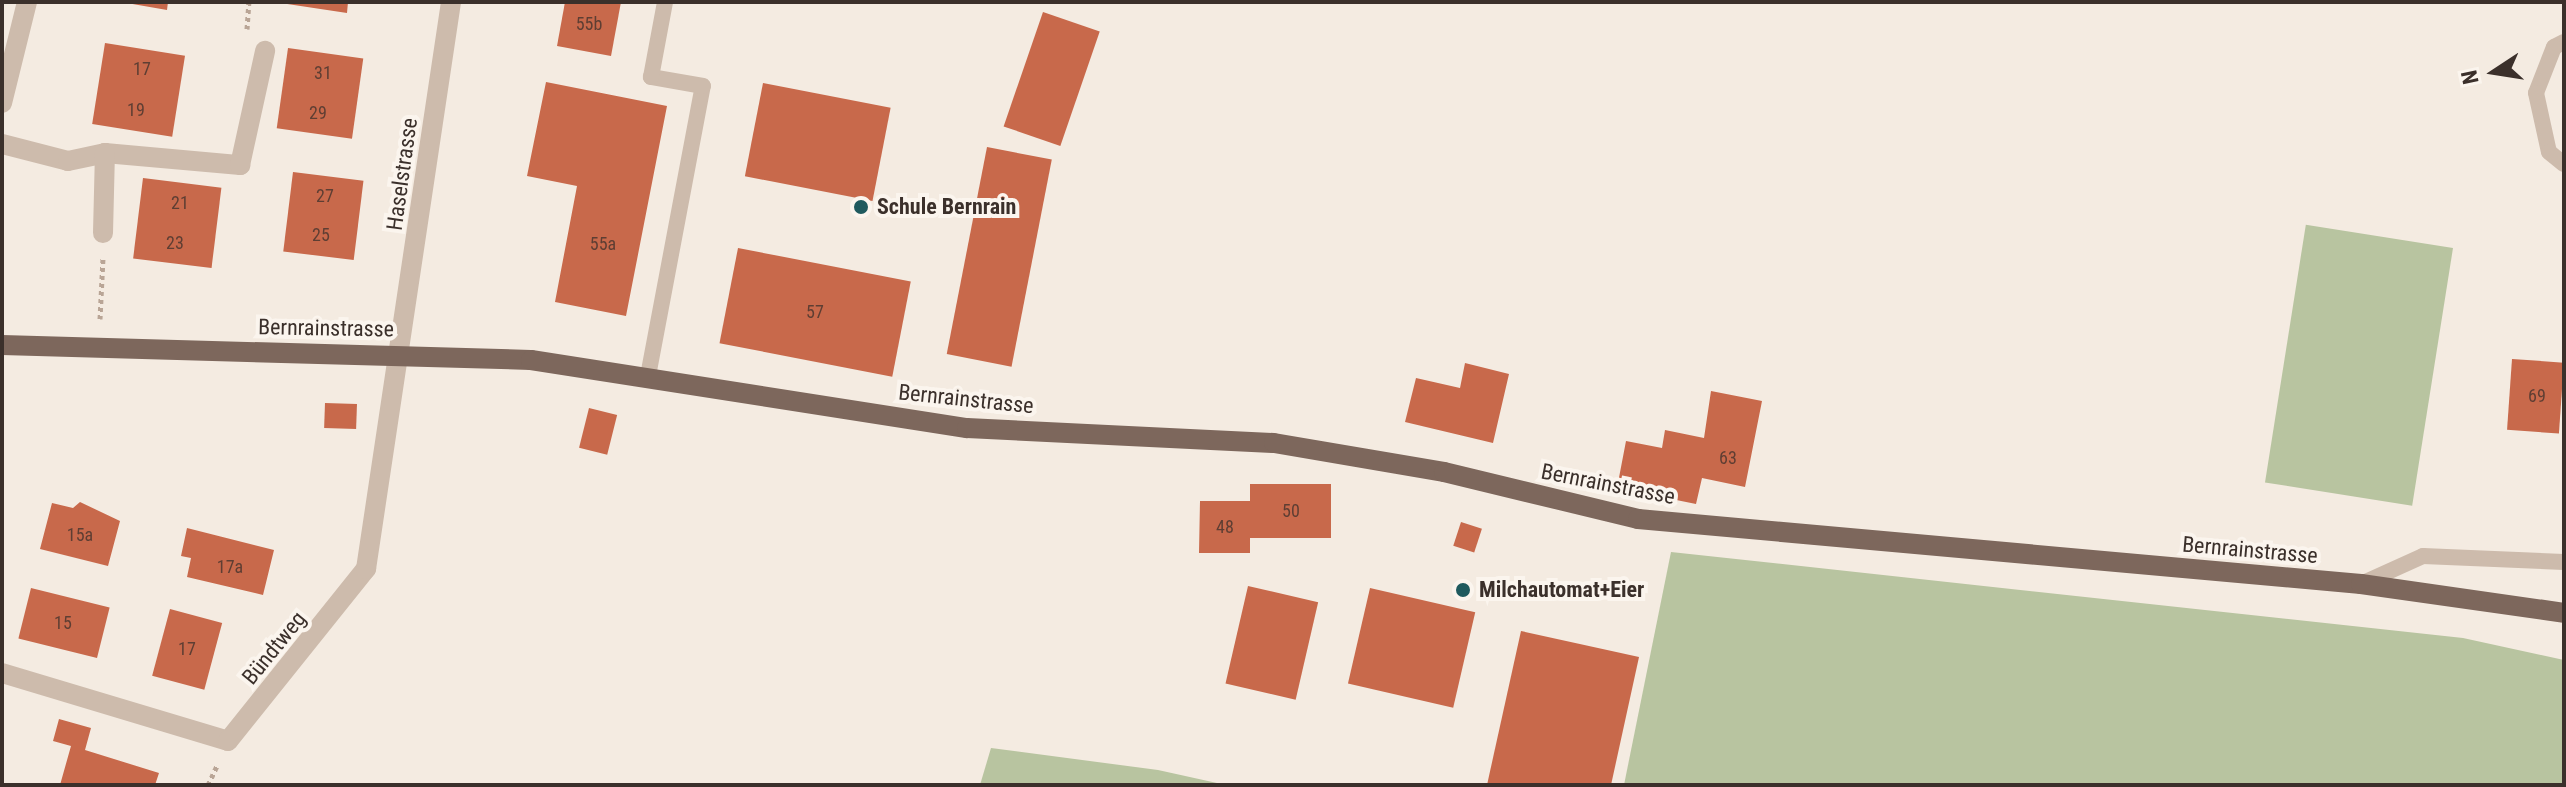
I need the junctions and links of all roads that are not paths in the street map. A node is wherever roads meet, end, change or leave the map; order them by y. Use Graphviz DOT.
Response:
graph roads {
  1 [pos="27,2"];
  2 [pos="451,2"];
  3 [pos="665,2"];
  4 [pos="2564,42"];
  5 [pos="265,51"];
  6 [pos="2,103"];
  7 [pos="2,144"];
  8 [pos="105,153"];
  9 [pos="2564,164"];
  10 [pos="103,233"];
  11 [pos="2,345"];
  12 [pos="400,353"];
  13 [pos="648,376"];
  14 [pos="2564,562"];
  15 [pos="2361,584"];
  16 [pos="2564,613"];
  17 [pos="2,673"];
  1 -- 6 [label="street"];
  2 -- 12 [label="street, Haselstrasse"];
  3 -- 13 [label="lane"];
  4 -- 9 [label="lane"];
  5 -- 8 [label="street"];
  7 -- 8 [label="street"];
  8 -- 10 [label="street"];
  11 -- 12 [label="main road, Bernrainstrasse"];
  12 -- 13 [label="main road, Bernrainstrasse"];
  12 -- 17 [label="street, Bündtweg"];
  13 -- 15 [label="main road, Bernrainstrasse"];
  14 -- 15 [label="lane"];
  15 -- 16 [label="main road, Bernrainstrasse"];
}
